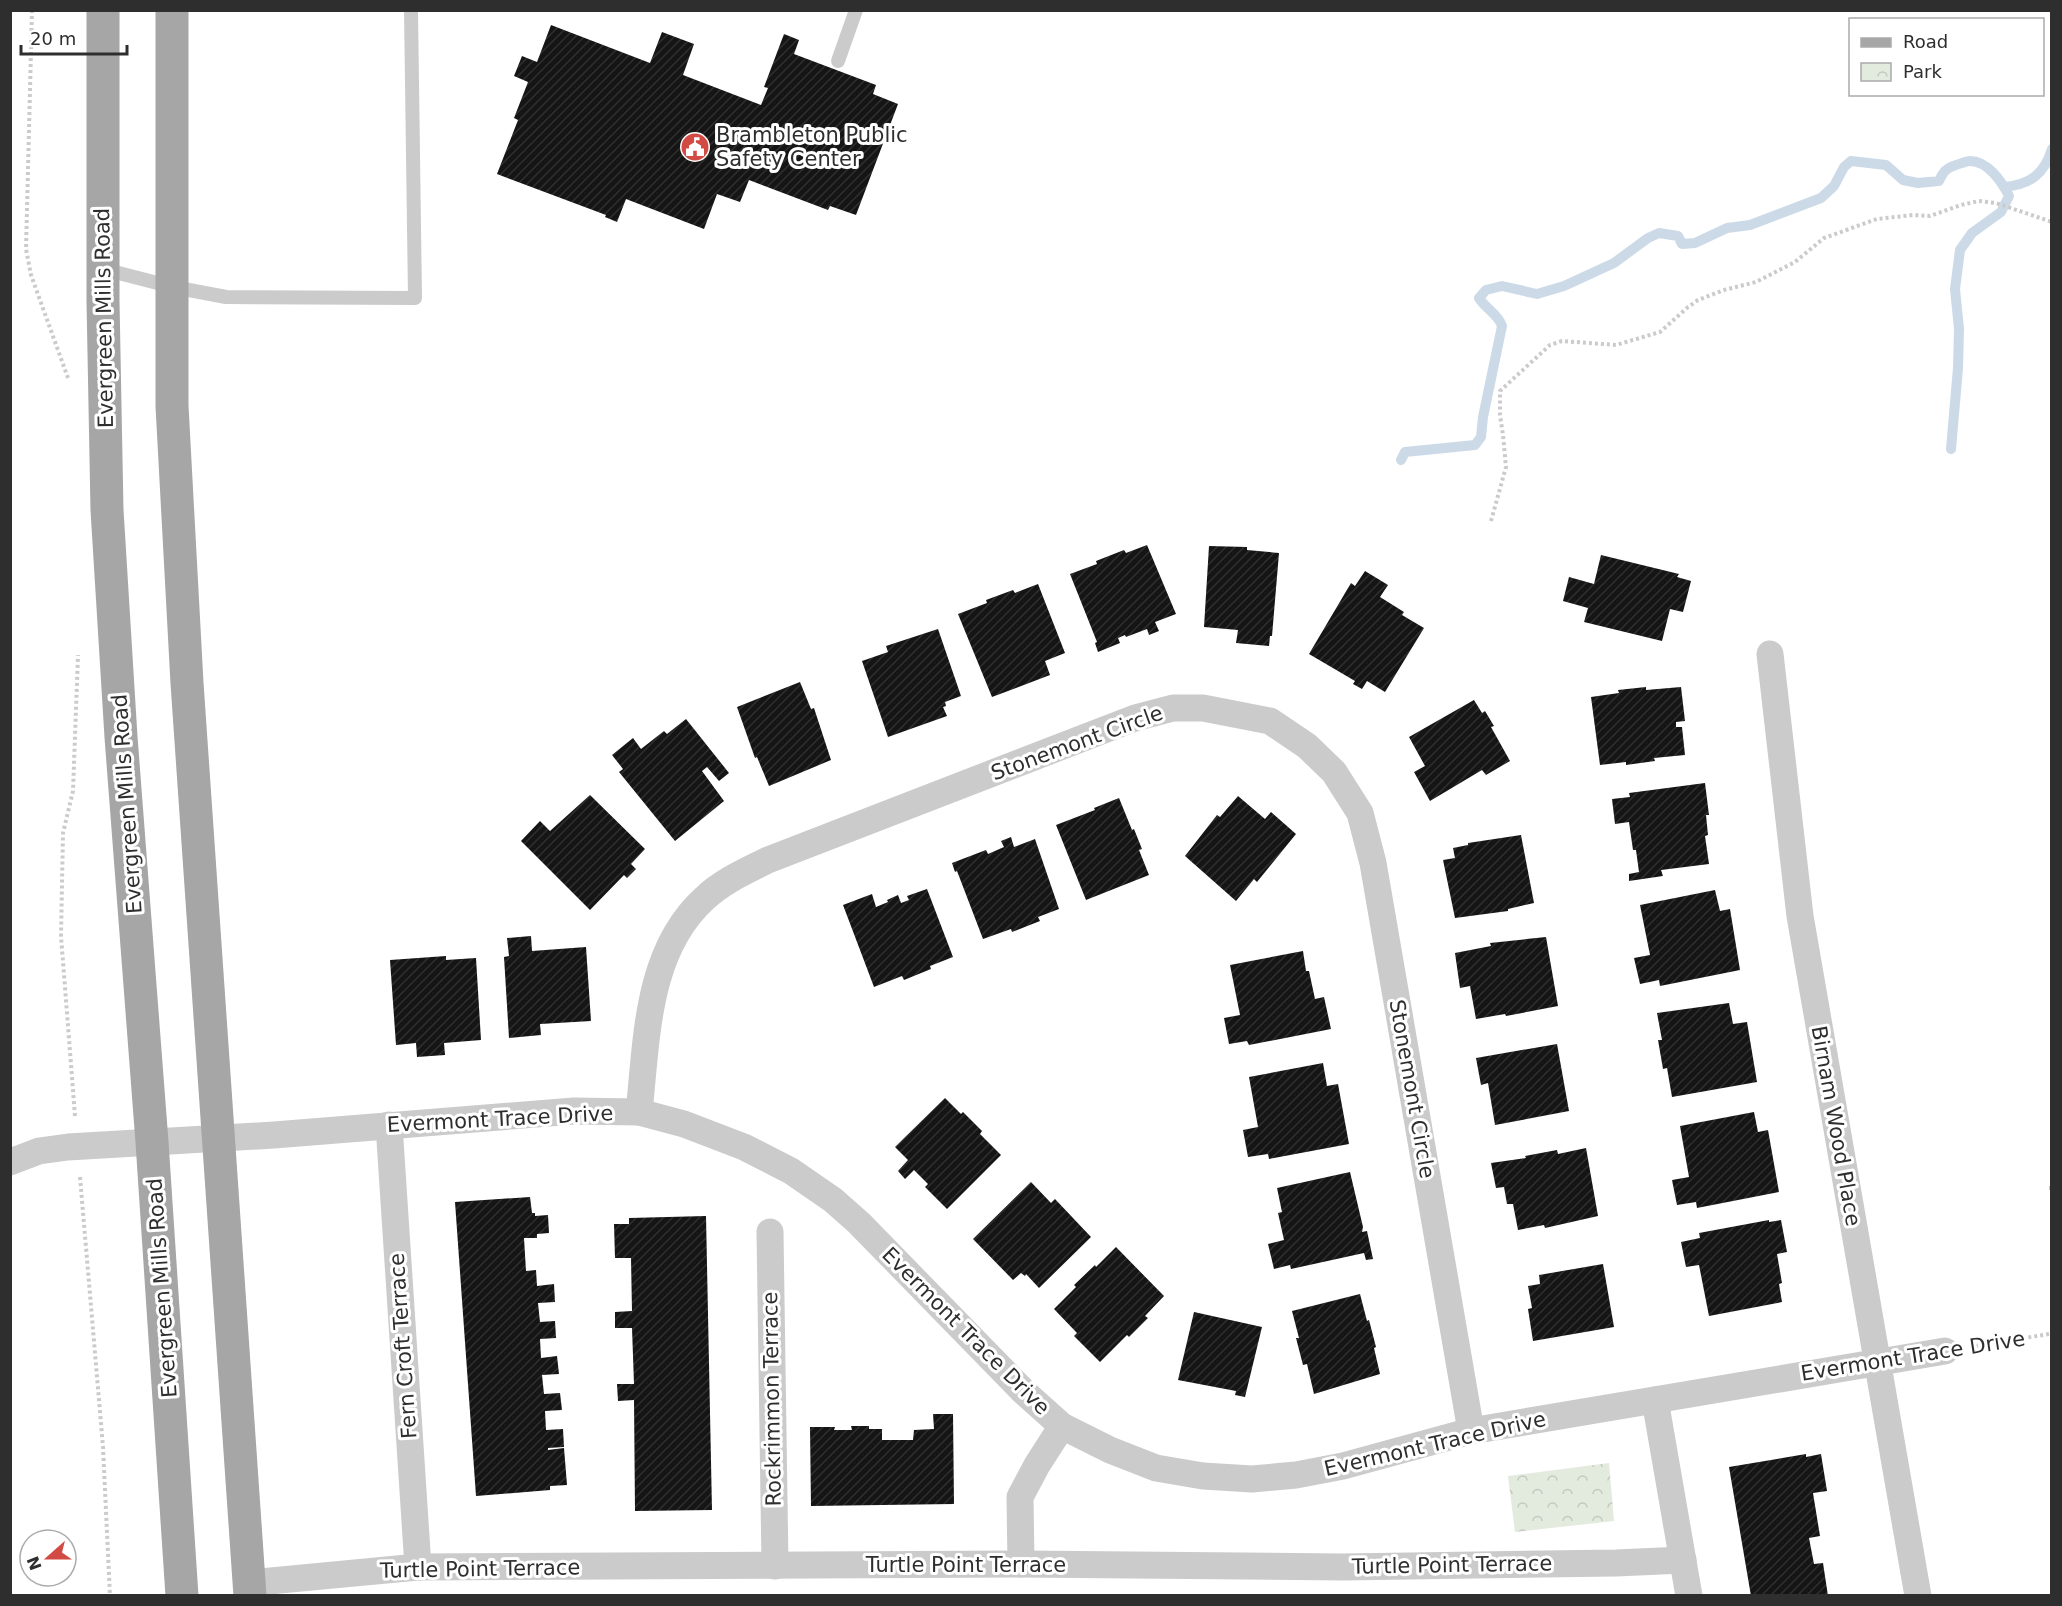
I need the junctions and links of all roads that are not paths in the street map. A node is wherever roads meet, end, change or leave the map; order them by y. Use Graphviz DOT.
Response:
graph roads {
  1 [pos="103,10"];
  2 [pos="172,10"];
  3 [pos="411,10"];
  4 [pos="856,10"];
  5 [pos="838,61"];
  6 [pos="103,269"];
  7 [pos="173,287"];
  8 [pos="1770,654"];
  9 [pos="639,1112"];
  10 [pos="388,1125"];
  11 [pos="219,1138"];
  12 [pos="152,1142"];
  13 [pos="10,1162"];
  14 [pos="770,1232"];
  15 [pos="1945,1351"];
  16 [pos="1876,1362"];
  17 [pos="1655,1400"];
  18 [pos="1062,1426"];
  19 [pos="1472,1431"];
  20 [pos="1683,1560"];
  21 [pos="1021,1564"];
  22 [pos="775,1566"];
  23 [pos="418,1567"];
  24 [pos="250,1589"];
  25 [pos="182,1596"];
  26 [pos="1689,1596"];
  27 [pos="1918,1596"];
  1 -- 6 [label="main road, Evergreen Mills Road"];
  2 -- 7 [label="main road"];
  3 -- 7 [label="lane"];
  4 -- 5 [label="lane"];
  6 -- 7 [label="lane"];
  6 -- 12 [label="main road, Evergreen Mills Road"];
  7 -- 11 [label="main road"];
  8 -- 16 [label="street, Birnam Wood Place"];
  9 -- 10 [label="street, Evermont Trace Drive"];
  9 -- 18 [label="street, Evermont Trace Drive"];
  9 -- 19 [label="street, Stonemont Circle"];
  10 -- 11 [label="street, Evermont Trace Drive"];
  10 -- 23 [label="street, Fern Croft Terrace"];
  11 -- 12 [label="street, Evermont Trace Drive"];
  11 -- 24 [label="main road"];
  12 -- 13 [label="street, Evermont Trace Drive"];
  12 -- 25 [label="main road, Evergreen Mills Road"];
  14 -- 22 [label="street, Rockrimmon Terrace"];
  15 -- 16 [label="street, Evermont Trace Drive"];
  16 -- 17 [label="street, Evermont Trace Drive"];
  16 -- 27 [label="street, Birnam Wood Place"];
  17 -- 19 [label="street, Evermont Trace Drive"];
  17 -- 20 [label="street"];
  18 -- 19 [label="street, Evermont Trace Drive"];
  18 -- 21 [label="street"];
  20 -- 21 [label="street, Turtle Point Terrace"];
  20 -- 26 [label="street"];
  21 -- 22 [label="street, Turtle Point Terrace"];
  22 -- 23 [label="street, Turtle Point Terrace"];
  23 -- 24 [label="street, Turtle Point Terrace"];
}
